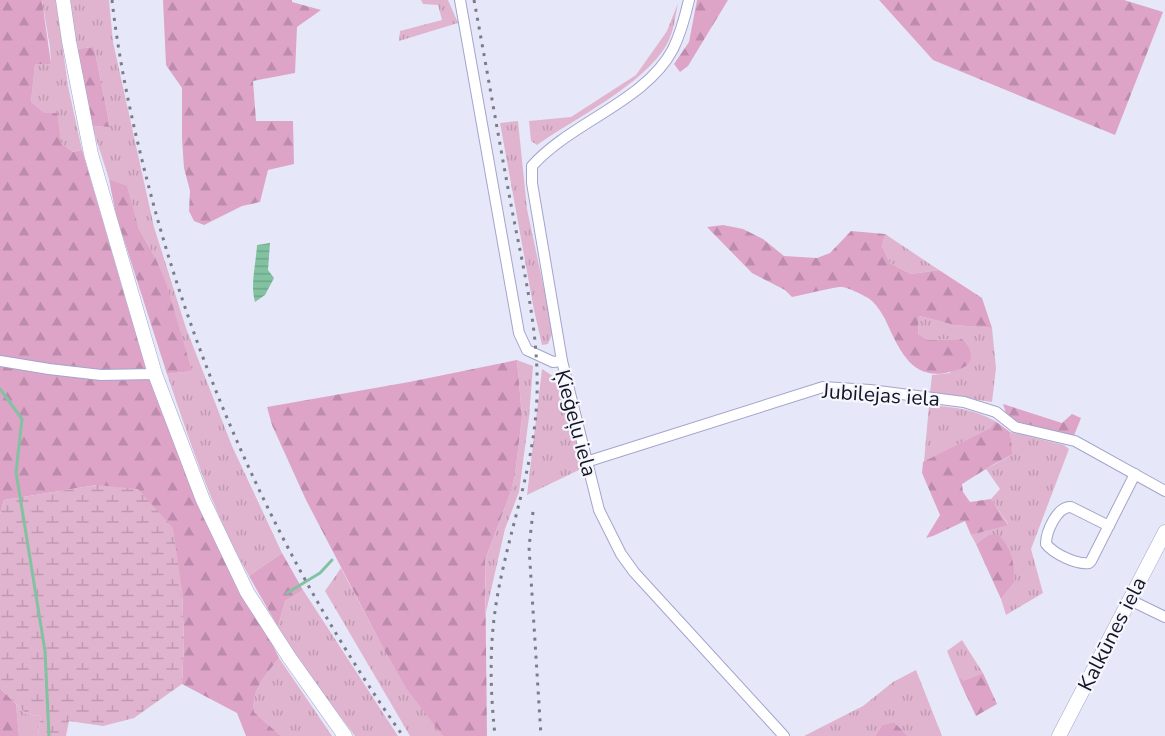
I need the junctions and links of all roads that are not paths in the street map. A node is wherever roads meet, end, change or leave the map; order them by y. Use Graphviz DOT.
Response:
graph roads {
  1 [pos="63,0"];
  2 [pos="460,0"];
  3 [pos="689,0"];
  4 [pos="0,361"];
  5 [pos="562,362"];
  6 [pos="155,374"];
  7 [pos="586,462"];
  8 [pos="1135,474"];
  9 [pos="1165,491"];
  10 [pos="1109,526"];
  11 [pos="1165,532"];
  12 [pos="1130,600"];
  13 [pos="1165,617"];
  14 [pos="345,736"];
  15 [pos="784,736"];
  16 [pos="1059,736"];
  1 -- 6 [label="main road"];
  2 -- 5 [label="street, Ķieģeļu iela"];
  3 -- 5 [label="street"];
  4 -- 6 [label="street"];
  5 -- 7 [label="street, Ķieģeļu iela"];
  6 -- 14 [label="main road"];
  7 -- 8 [label="street, Jubilejas iela"];
  7 -- 15 [label="street, Ķieģeļu iela"];
  8 -- 9 [label="street, Jubilejas iela"];
  8 -- 10 [label="street"];
  10 -- 10 [label="street"];
  11 -- 12 [label="main road, Kalkūnes iela"];
  12 -- 13 [label="street"];
  12 -- 16 [label="main road, Kalkūnes iela"];
}
